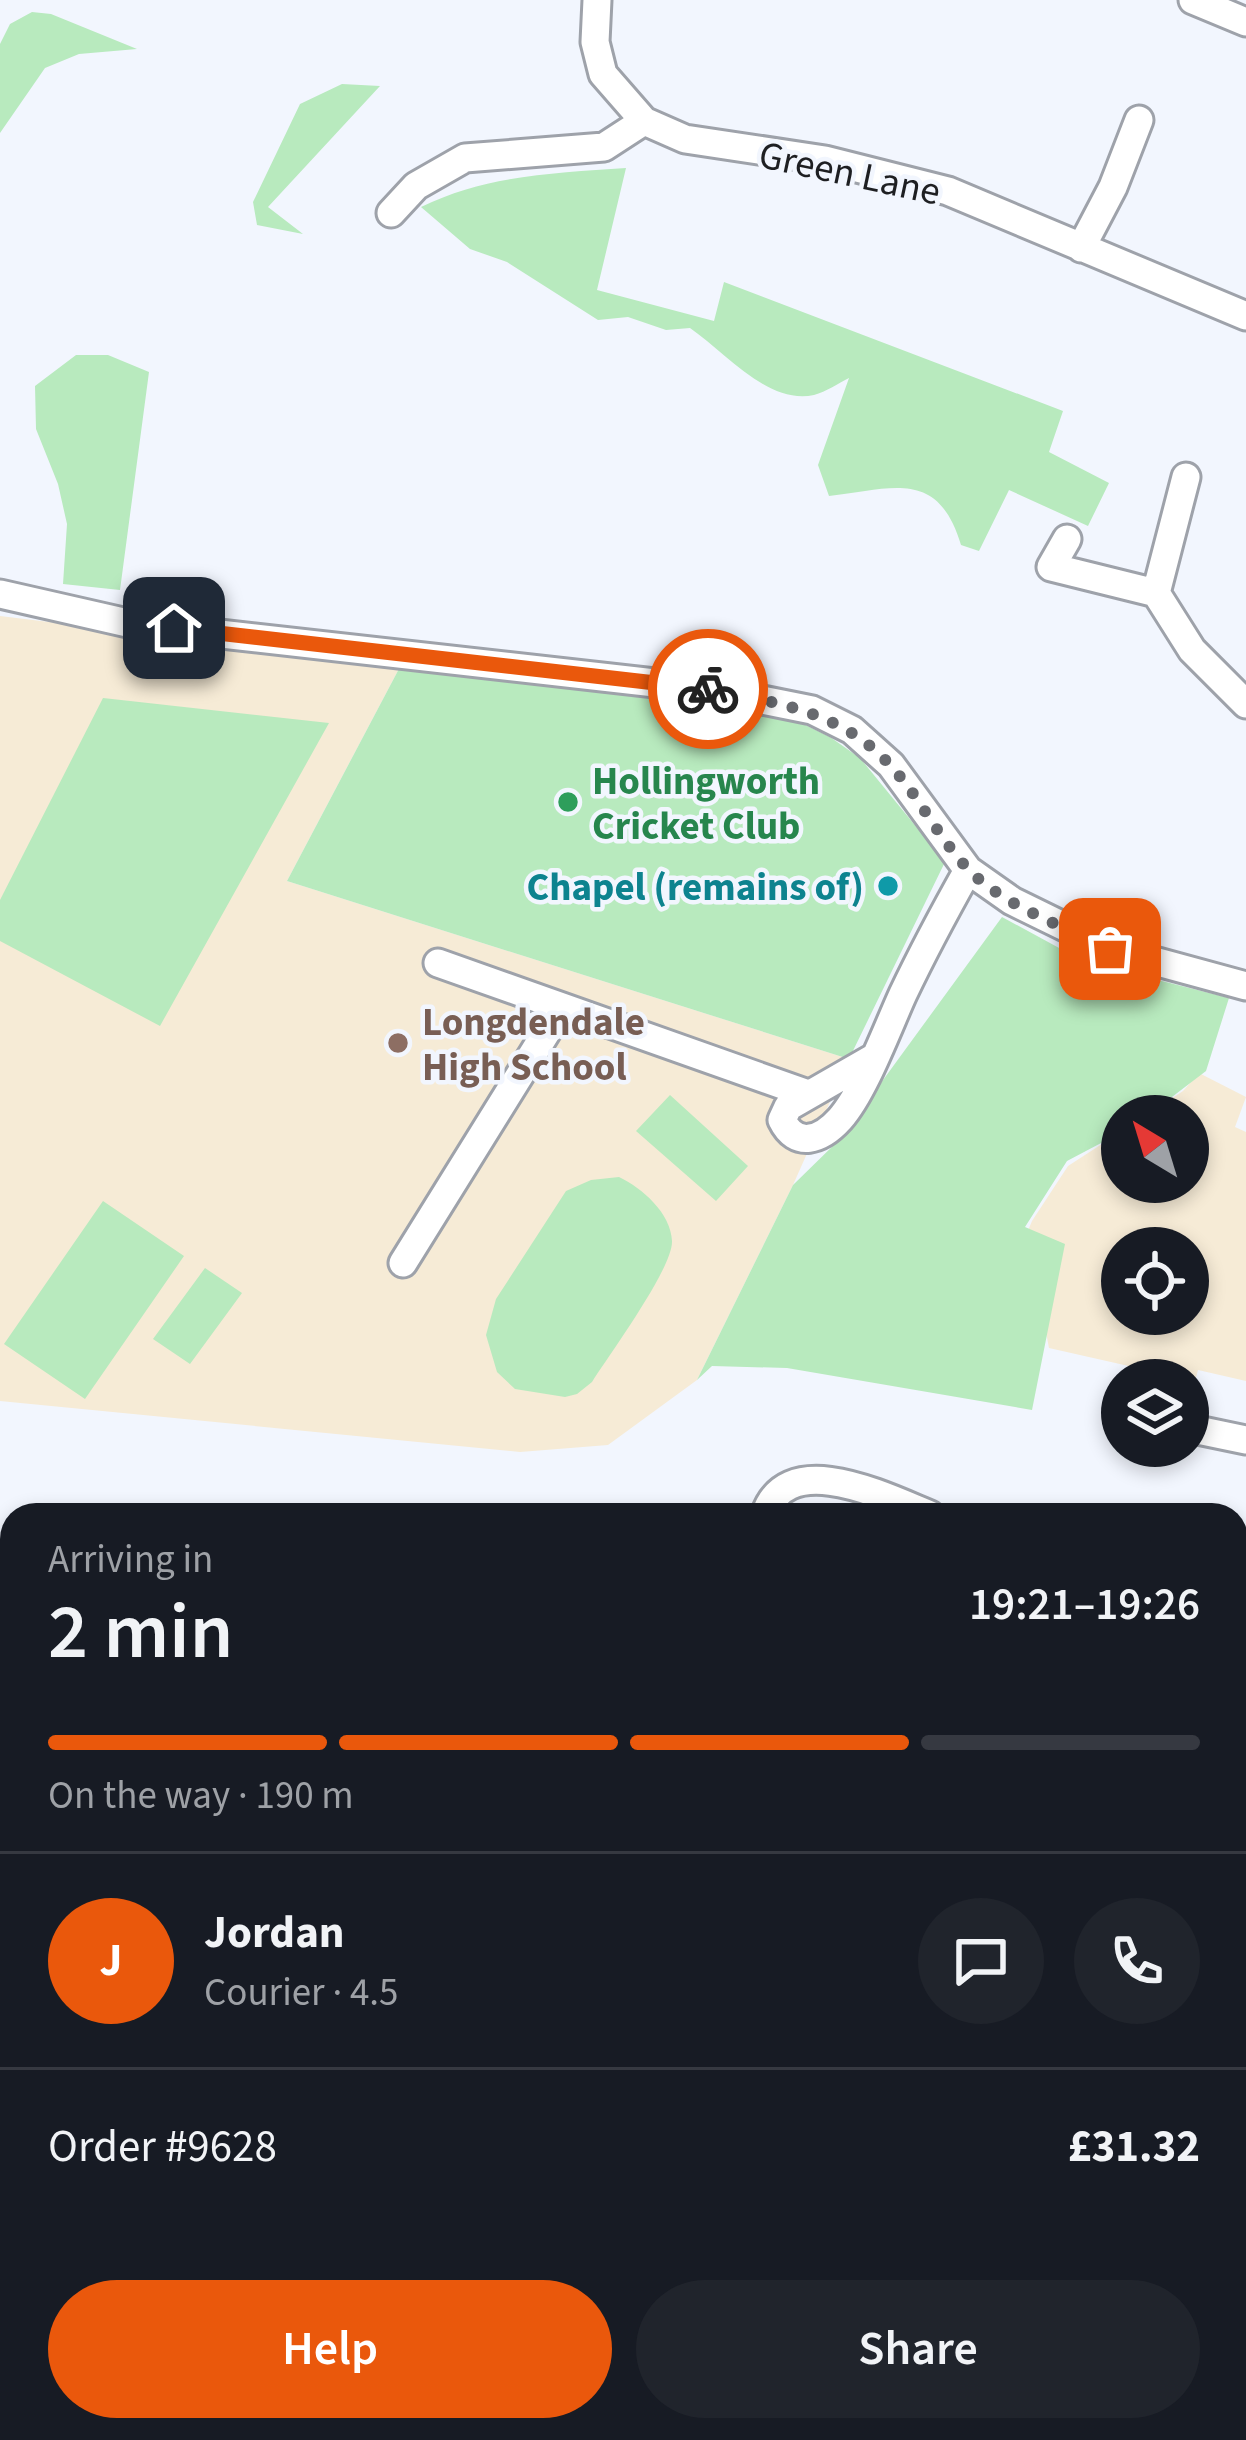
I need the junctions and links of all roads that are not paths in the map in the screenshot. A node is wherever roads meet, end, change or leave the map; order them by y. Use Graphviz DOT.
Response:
graph roads {
  1 [pos="597,0"];
  2 [pos="1193,0"];
  3 [pos="1246,22"];
  4 [pos="1139,120"];
  5 [pos="644,121"];
  6 [pos="391,213"];
  7 [pos="1081,248"];
  8 [pos="1246,316"];
  9 [pos="1186,477"];
  10 [pos="1066,539"];
  11 [pos="1156,593"];
  12 [pos="0,594"];
  13 [pos="1246,704"];
  14 [pos="968,869"];
  15 [pos="438,963"];
  16 [pos="1246,986"];
  17 [pos="562,1007"];
  18 [pos="875,1057"];
  19 [pos="808,1094"];
  20 [pos="404,1263"];
  21 [pos="1209,1432"];
  22 [pos="1246,1440"];
  23 [pos="768,1503"];
  24 [pos="901,1503"];
  1 -- 5 [label="street, Green Lane"];
  2 -- 3 [label="street"];
  4 -- 7 [label="street"];
  5 -- 6 [label="street"];
  5 -- 7 [label="street, Green Lane"];
  7 -- 8 [label="street, Green Lane"];
  9 -- 11 [label="street"];
  10 -- 11 [label="street"];
  11 -- 13 [label="street"];
  12 -- 14 [label="street"];
  14 -- 16 [label="street"];
  14 -- 18 [label="street"];
  15 -- 17 [label="street"];
  17 -- 19 [label="street"];
  17 -- 20 [label="street"];
  18 -- 19 [label="street"];
  18 -- 19 [label="street"];
  21 -- 22 [label="street"];
  23 -- 24 [label="street"];
}
